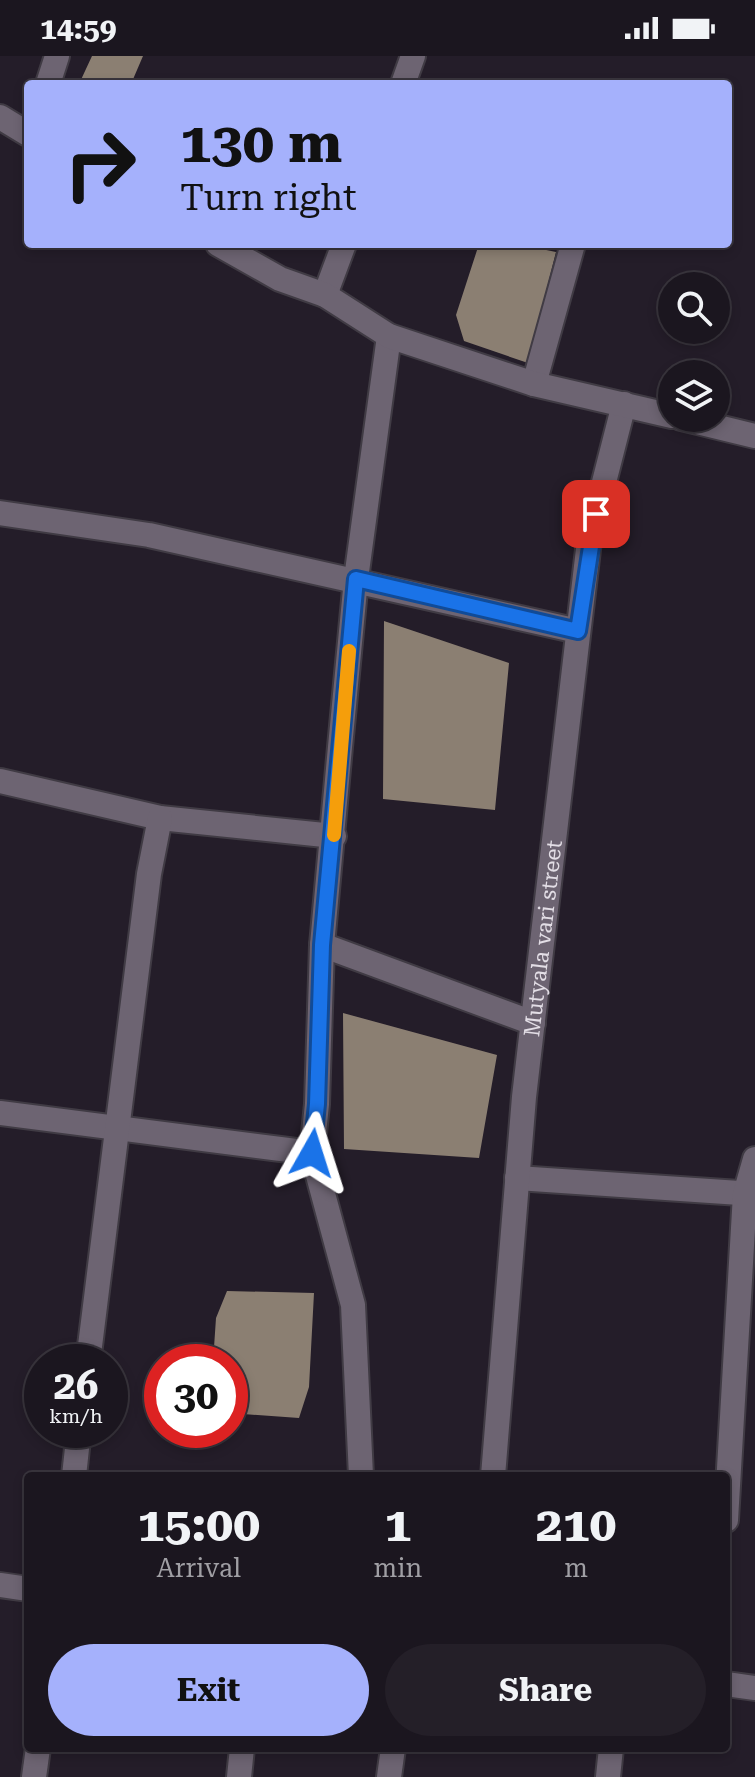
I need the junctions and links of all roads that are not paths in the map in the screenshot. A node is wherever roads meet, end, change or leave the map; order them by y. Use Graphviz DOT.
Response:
graph roads {
  1 [pos="57,56"];
  2 [pos="413,56"];
  3 [pos="49,80"];
  4 [pos="404,80"];
  5 [pos="0,117"];
  6 [pos="24,132"];
  7 [pos="225,248"];
  8 [pos="343,248"];
  9 [pos="572,248"];
  10 [pos="325,295"];
  11 [pos="389,336"];
  12 [pos="534,384"];
  13 [pos="624,404"];
  14 [pos="658,412"];
  15 [pos="730,430"];
  16 [pos="755,436"];
  17 [pos="0,513"];
  18 [pos="356,579"];
  19 [pos="578,631"];
  20 [pos="0,781"];
  21 [pos="160,818"];
  22 [pos="334,836"];
  23 [pos="322,945"];
  24 [pos="533,1023"];
  25 [pos="0,1113"];
  26 [pos="116,1130"];
  27 [pos="312,1153"];
  28 [pos="755,1159"];
  29 [pos="517,1178"];
  30 [pos="750,1194"];
  31 [pos="90,1344"];
  32 [pos="77,1448"];
  33 [pos="74,1472"];
  34 [pos="361,1472"];
  35 [pos="493,1472"];
  36 [pos="730,1472"];
  37 [pos="0,1585"];
  38 [pos="24,1588"];
  39 [pos="730,1685"];
  40 [pos="755,1688"];
  41 [pos="37,1752"];
  42 [pos="242,1752"];
  43 [pos="392,1752"];
  44 [pos="611,1752"];
  45 [pos="34,1777"];
  46 [pos="239,1777"];
  47 [pos="389,1777"];
  48 [pos="608,1777"];
  1 -- 3 [label="street"];
  2 -- 4 [label="street"];
  5 -- 6 [label="street"];
  7 -- 10 [label="street"];
  8 -- 10 [label="street"];
  9 -- 12 [label="street"];
  10 -- 11 [label="street"];
  11 -- 12 [label="street"];
  11 -- 18 [label="street"];
  12 -- 13 [label="street"];
  13 -- 14 [label="street"];
  13 -- 19 [label="street, Mutyala vari street"];
  15 -- 16 [label="street"];
  17 -- 18 [label="street"];
  18 -- 19 [label="street"];
  18 -- 22 [label="street"];
  19 -- 24 [label="street, Mutyala vari street"];
  20 -- 21 [label="street"];
  21 -- 22 [label="street"];
  21 -- 26 [label="street"];
  22 -- 23 [label="street"];
  23 -- 24 [label="street"];
  23 -- 27 [label="street"];
  24 -- 29 [label="street, Mutyala vari street"];
  25 -- 26 [label="street"];
  26 -- 27 [label="street"];
  26 -- 31 [label="street"];
  27 -- 34 [label="street"];
  28 -- 30 [label="street"];
  29 -- 30 [label="street"];
  29 -- 35 [label="street, Mutyala vari street"];
  30 -- 36 [label="street"];
  32 -- 33 [label="street"];
  37 -- 38 [label="street"];
  39 -- 40 [label="street"];
  41 -- 45 [label="street"];
  42 -- 46 [label="street"];
  43 -- 47 [label="street"];
  44 -- 48 [label="street"];
}
